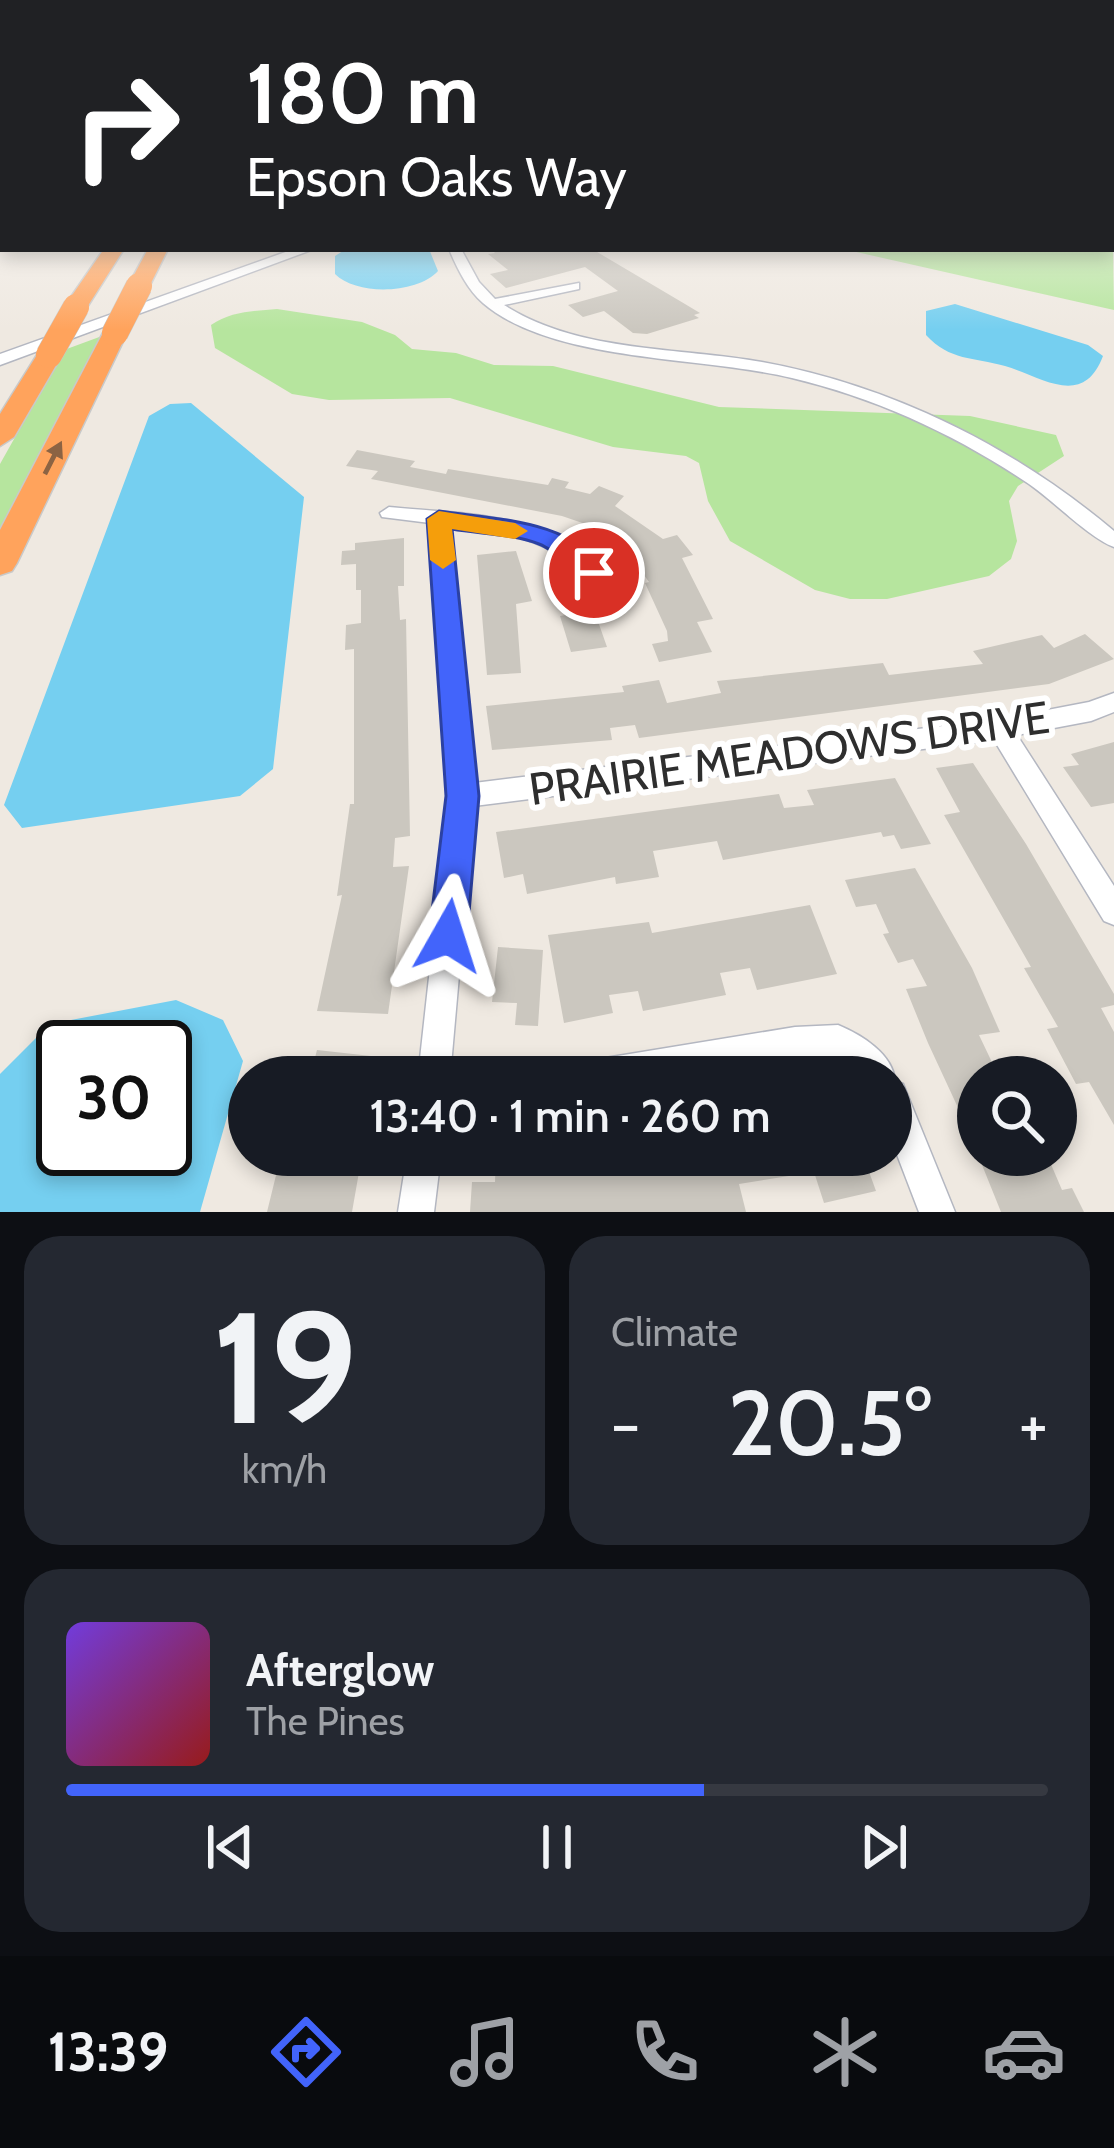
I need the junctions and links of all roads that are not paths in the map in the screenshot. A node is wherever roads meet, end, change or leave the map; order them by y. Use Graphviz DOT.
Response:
graph roads {
  1 [pos="112,252"];
  2 [pos="156,252"];
  3 [pos="267,252"];
  4 [pos="299,252"];
  5 [pos="456,252"];
  6 [pos="574,286"];
  7 [pos="492,304"];
  8 [pos="0,346"];
  9 [pos="0,360"];
  10 [pos="0,436"];
  11 [pos="389,513"];
  12 [pos="439,519"];
  13 [pos="1114,542"];
  14 [pos="0,562"];
  15 [pos="594,573"];
  16 [pos="1114,702"];
  17 [pos="1000,729"];
  18 [pos="463,796"];
  19 [pos="1114,911"];
  20 [pos="436,1056"];
  21 [pos="715,1056"];
  22 [pos="859,1056"];
  23 [pos="912,1149"];
  24 [pos="421,1176"];
  25 [pos="416,1212"];
  26 [pos="937,1212"];
  1 -- 10 [label="highway, bridge"];
  14 -- 2 [label="highway, one-way, bridge"];
  3 -- 8 [label="street"];
  4 -- 9 [label="street"];
  5 -- 7 [label="street"];
  6 -- 7 [label="street"];
  7 -- 13 [label="street"];
  11 -- 12 [label="street"];
  12 -- 15 [label="street"];
  12 -- 18 [label="street"];
  16 -- 17 [label="street, PRAIRIE MEADOWS DRIVE"];
  17 -- 18 [label="street, PRAIRIE MEADOWS DRIVE"];
  17 -- 19 [label="street"];
  18 -- 20 [label="street"];
  21 -- 22 [label="street"];
  23 -- 26 [label="street"];
  24 -- 25 [label="street"];
}
